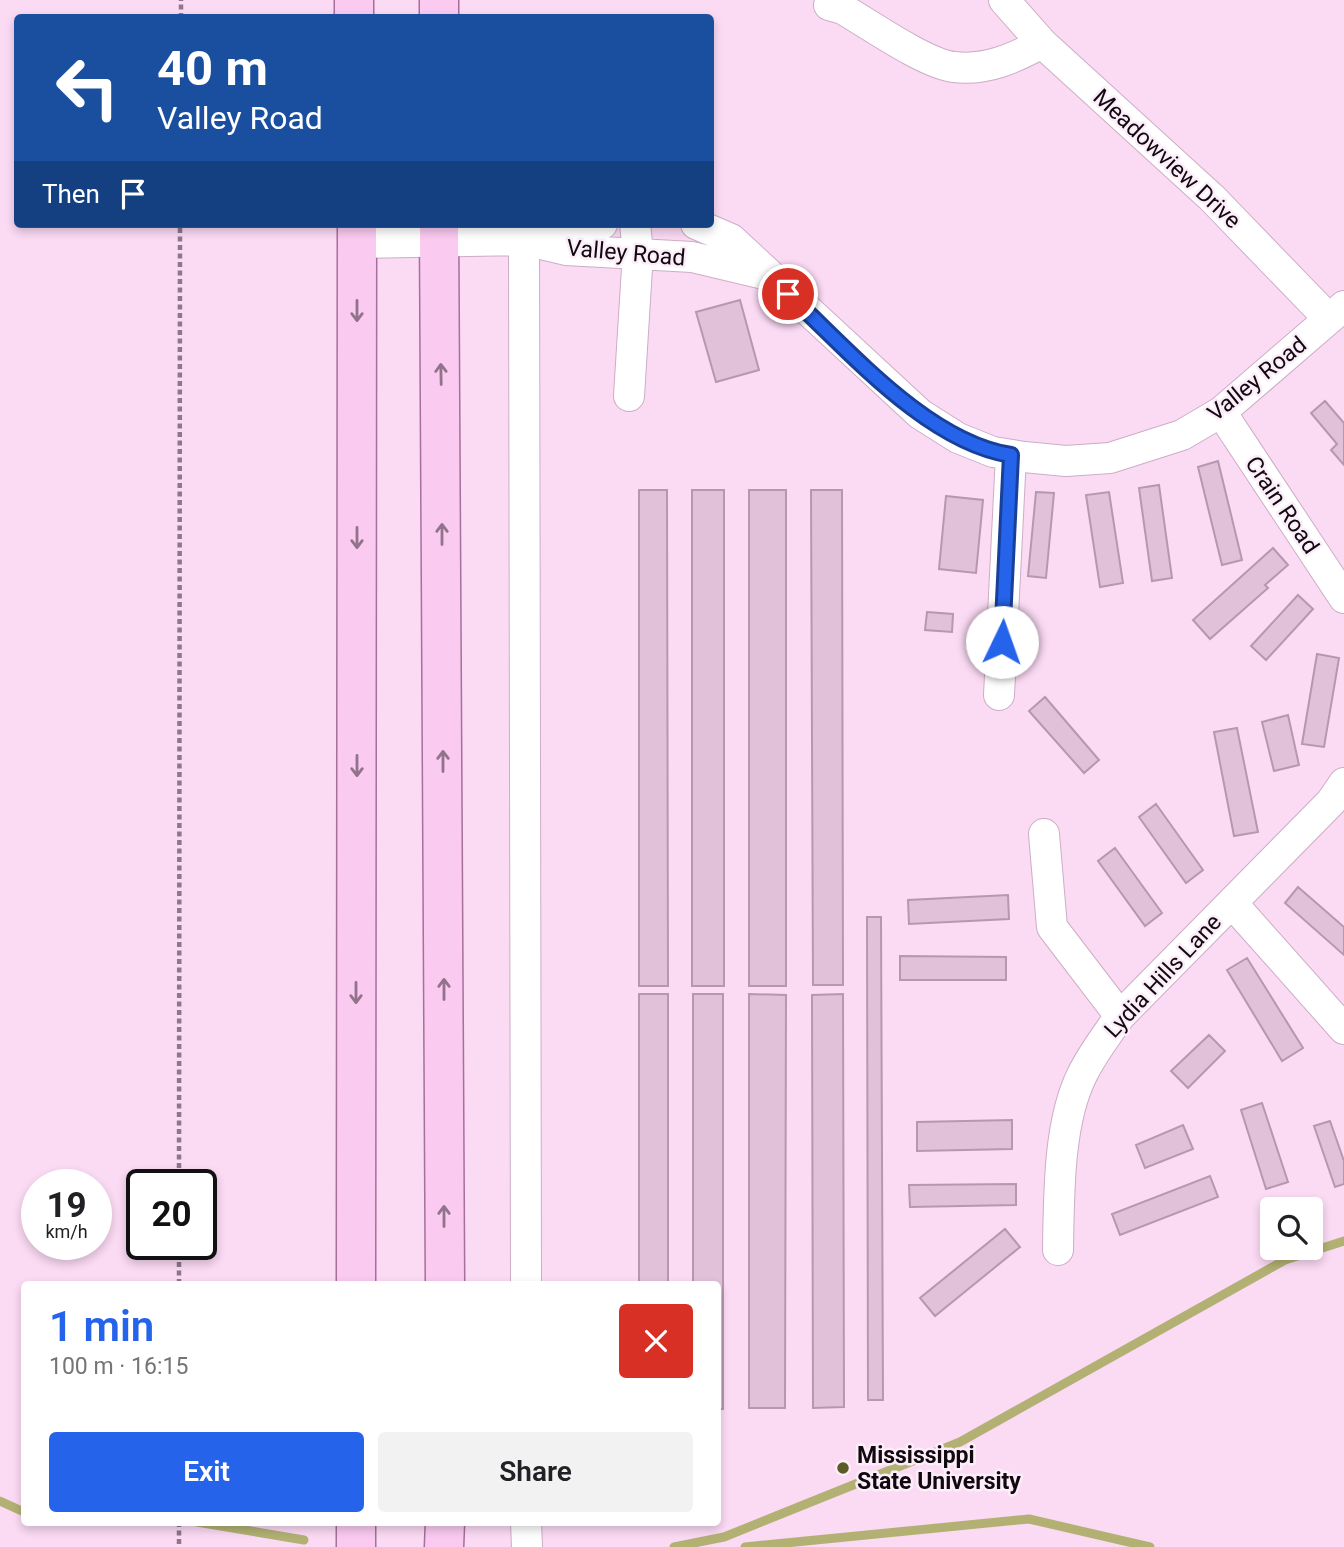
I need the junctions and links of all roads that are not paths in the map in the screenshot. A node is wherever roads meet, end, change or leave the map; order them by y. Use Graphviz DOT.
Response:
graph roads {
  1 [pos="1004,0"];
  2 [pos="829,5"];
  3 [pos="1042,43"];
  4 [pos="554,228"];
  5 [pos="705,228"];
  6 [pos="439,232"];
  7 [pos="357,233"];
  8 [pos="637,238"];
  9 [pos="524,240"];
  10 [pos="768,275"];
  11 [pos="1338,316"];
  12 [pos="629,396"];
  13 [pos="1221,412"];
  14 [pos="1011,455"];
  15 [pos="1344,598"];
  16 [pos="999,695"];
  17 [pos="1344,783"];
  18 [pos="1044,834"];
  19 [pos="1232,903"];
  20 [pos="1120,1016"];
  21 [pos="1344,1029"];
  22 [pos="1058,1250"];
  23 [pos="356,1281"];
  24 [pos="445,1281"];
  25 [pos="526,1281"];
  26 [pos="356,1526"];
  27 [pos="445,1526"];
  28 [pos="526,1526"];
  29 [pos="356,1547"];
  30 [pos="444,1547"];
  31 [pos="527,1547"];
  1 -- 3 [label="street, Meadowview Drive"];
  2 -- 3 [label="street"];
  3 -- 11 [label="street, Meadowview Drive"];
  4 -- 9 [label="street, Valley Road"];
  5 -- 10 [label="street, Valley Road"];
  6 -- 7 [label="street, Valley Road"];
  6 -- 9 [label="street, Valley Road"];
  24 -- 6 [label="main road, one-way"];
  7 -- 23 [label="main road, one-way"];
  8 -- 9 [label="street, Valley Road"];
  8 -- 10 [label="street, Valley Road"];
  8 -- 12 [label="street"];
  9 -- 25 [label="street"];
  10 -- 14 [label="street, Valley Road"];
  11 -- 13 [label="street, Valley Road"];
  13 -- 14 [label="street, Valley Road"];
  13 -- 15 [label="street, Crain Road"];
  14 -- 16 [label="street"];
  17 -- 19 [label="street, Lydia Hills Lane"];
  18 -- 20 [label="street"];
  19 -- 20 [label="street, Lydia Hills Lane"];
  19 -- 21 [label="street"];
  20 -- 22 [label="street, Lydia Hills Lane"];
  26 -- 29 [label="main road"];
  27 -- 30 [label="main road"];
  28 -- 31 [label="street"];
}
